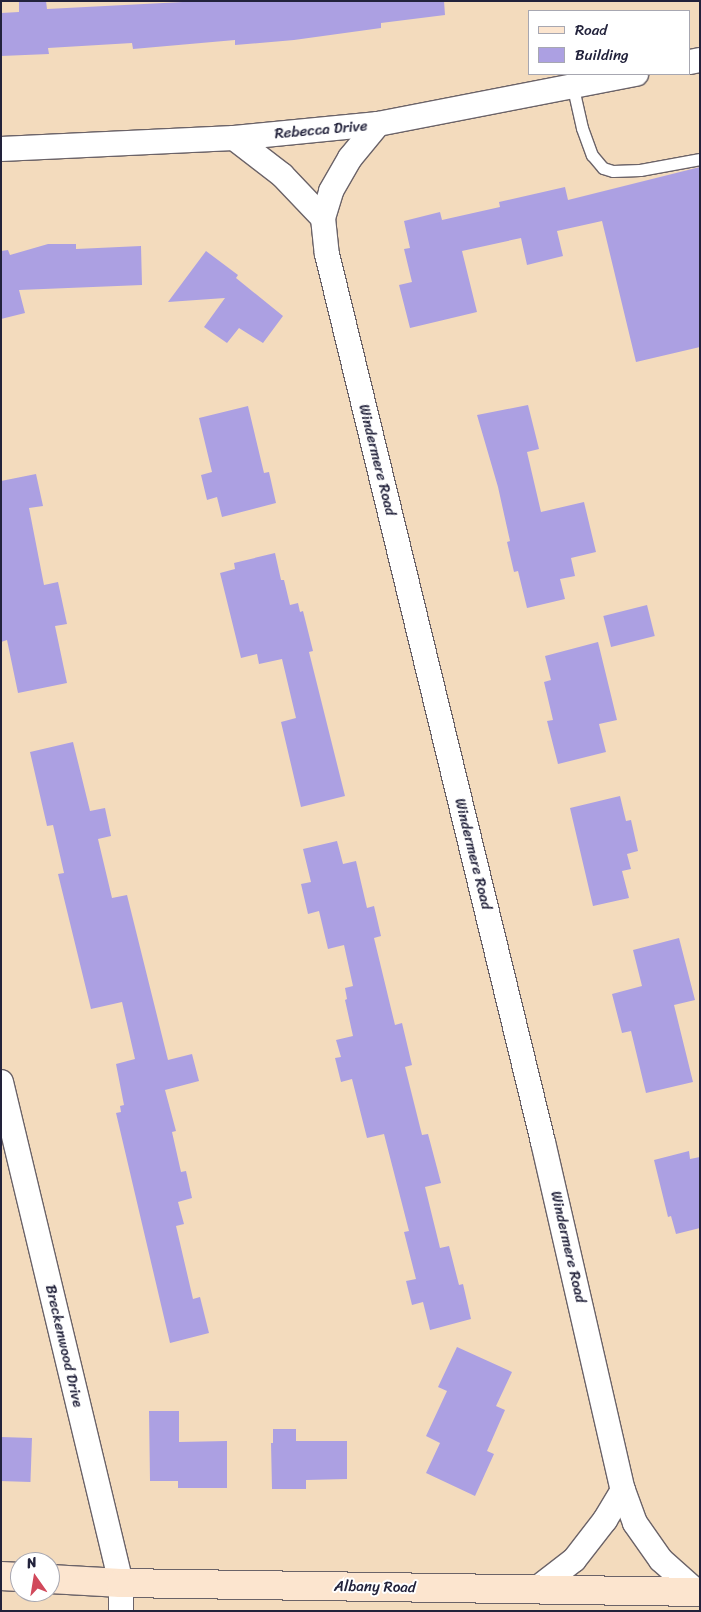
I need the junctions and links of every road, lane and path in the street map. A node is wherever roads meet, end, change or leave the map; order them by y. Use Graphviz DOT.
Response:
graph roads {
  1 [pos="632,75"];
  2 [pos="573,88"];
  3 [pos="378,124"];
  4 [pos="234,138"];
  5 [pos="1,149"];
  6 [pos="700,159"];
  7 [pos="322,218"];
  8 [pos="1,1082"];
  9 [pos="4,1109"];
  10 [pos="624,1490"];
  11 [pos="60,1580"];
  12 [pos="121,1583"];
  13 [pos="535,1590"];
  14 [pos="699,1592"];
  15 [pos="121,1611"];
  1 -- 2 [label="street, Rebecca Drive"];
  2 -- 3 [label="street, Rebecca Drive"];
  2 -- 6 [label="lane"];
  3 -- 4 [label="street, Rebecca Drive"];
  3 -- 7 [label="street, Windermere Road"];
  4 -- 5 [label="street, Rebecca Drive"];
  4 -- 7 [label="street"];
  7 -- 10 [label="street, Windermere Road"];
  8 -- 9 [label="street, Breckenwood Drive"];
  9 -- 12 [label="street, Breckenwood Drive"];
  10 -- 13 [label="street"];
  10 -- 14 [label="street, Windermere Road"];
  11 -- 12 [label="street, Albany Road"];
  12 -- 13 [label="street, Albany Road"];
  12 -- 15 [label="street, Breckenwood Drive"];
  13 -- 14 [label="street, Albany Road"];
}
